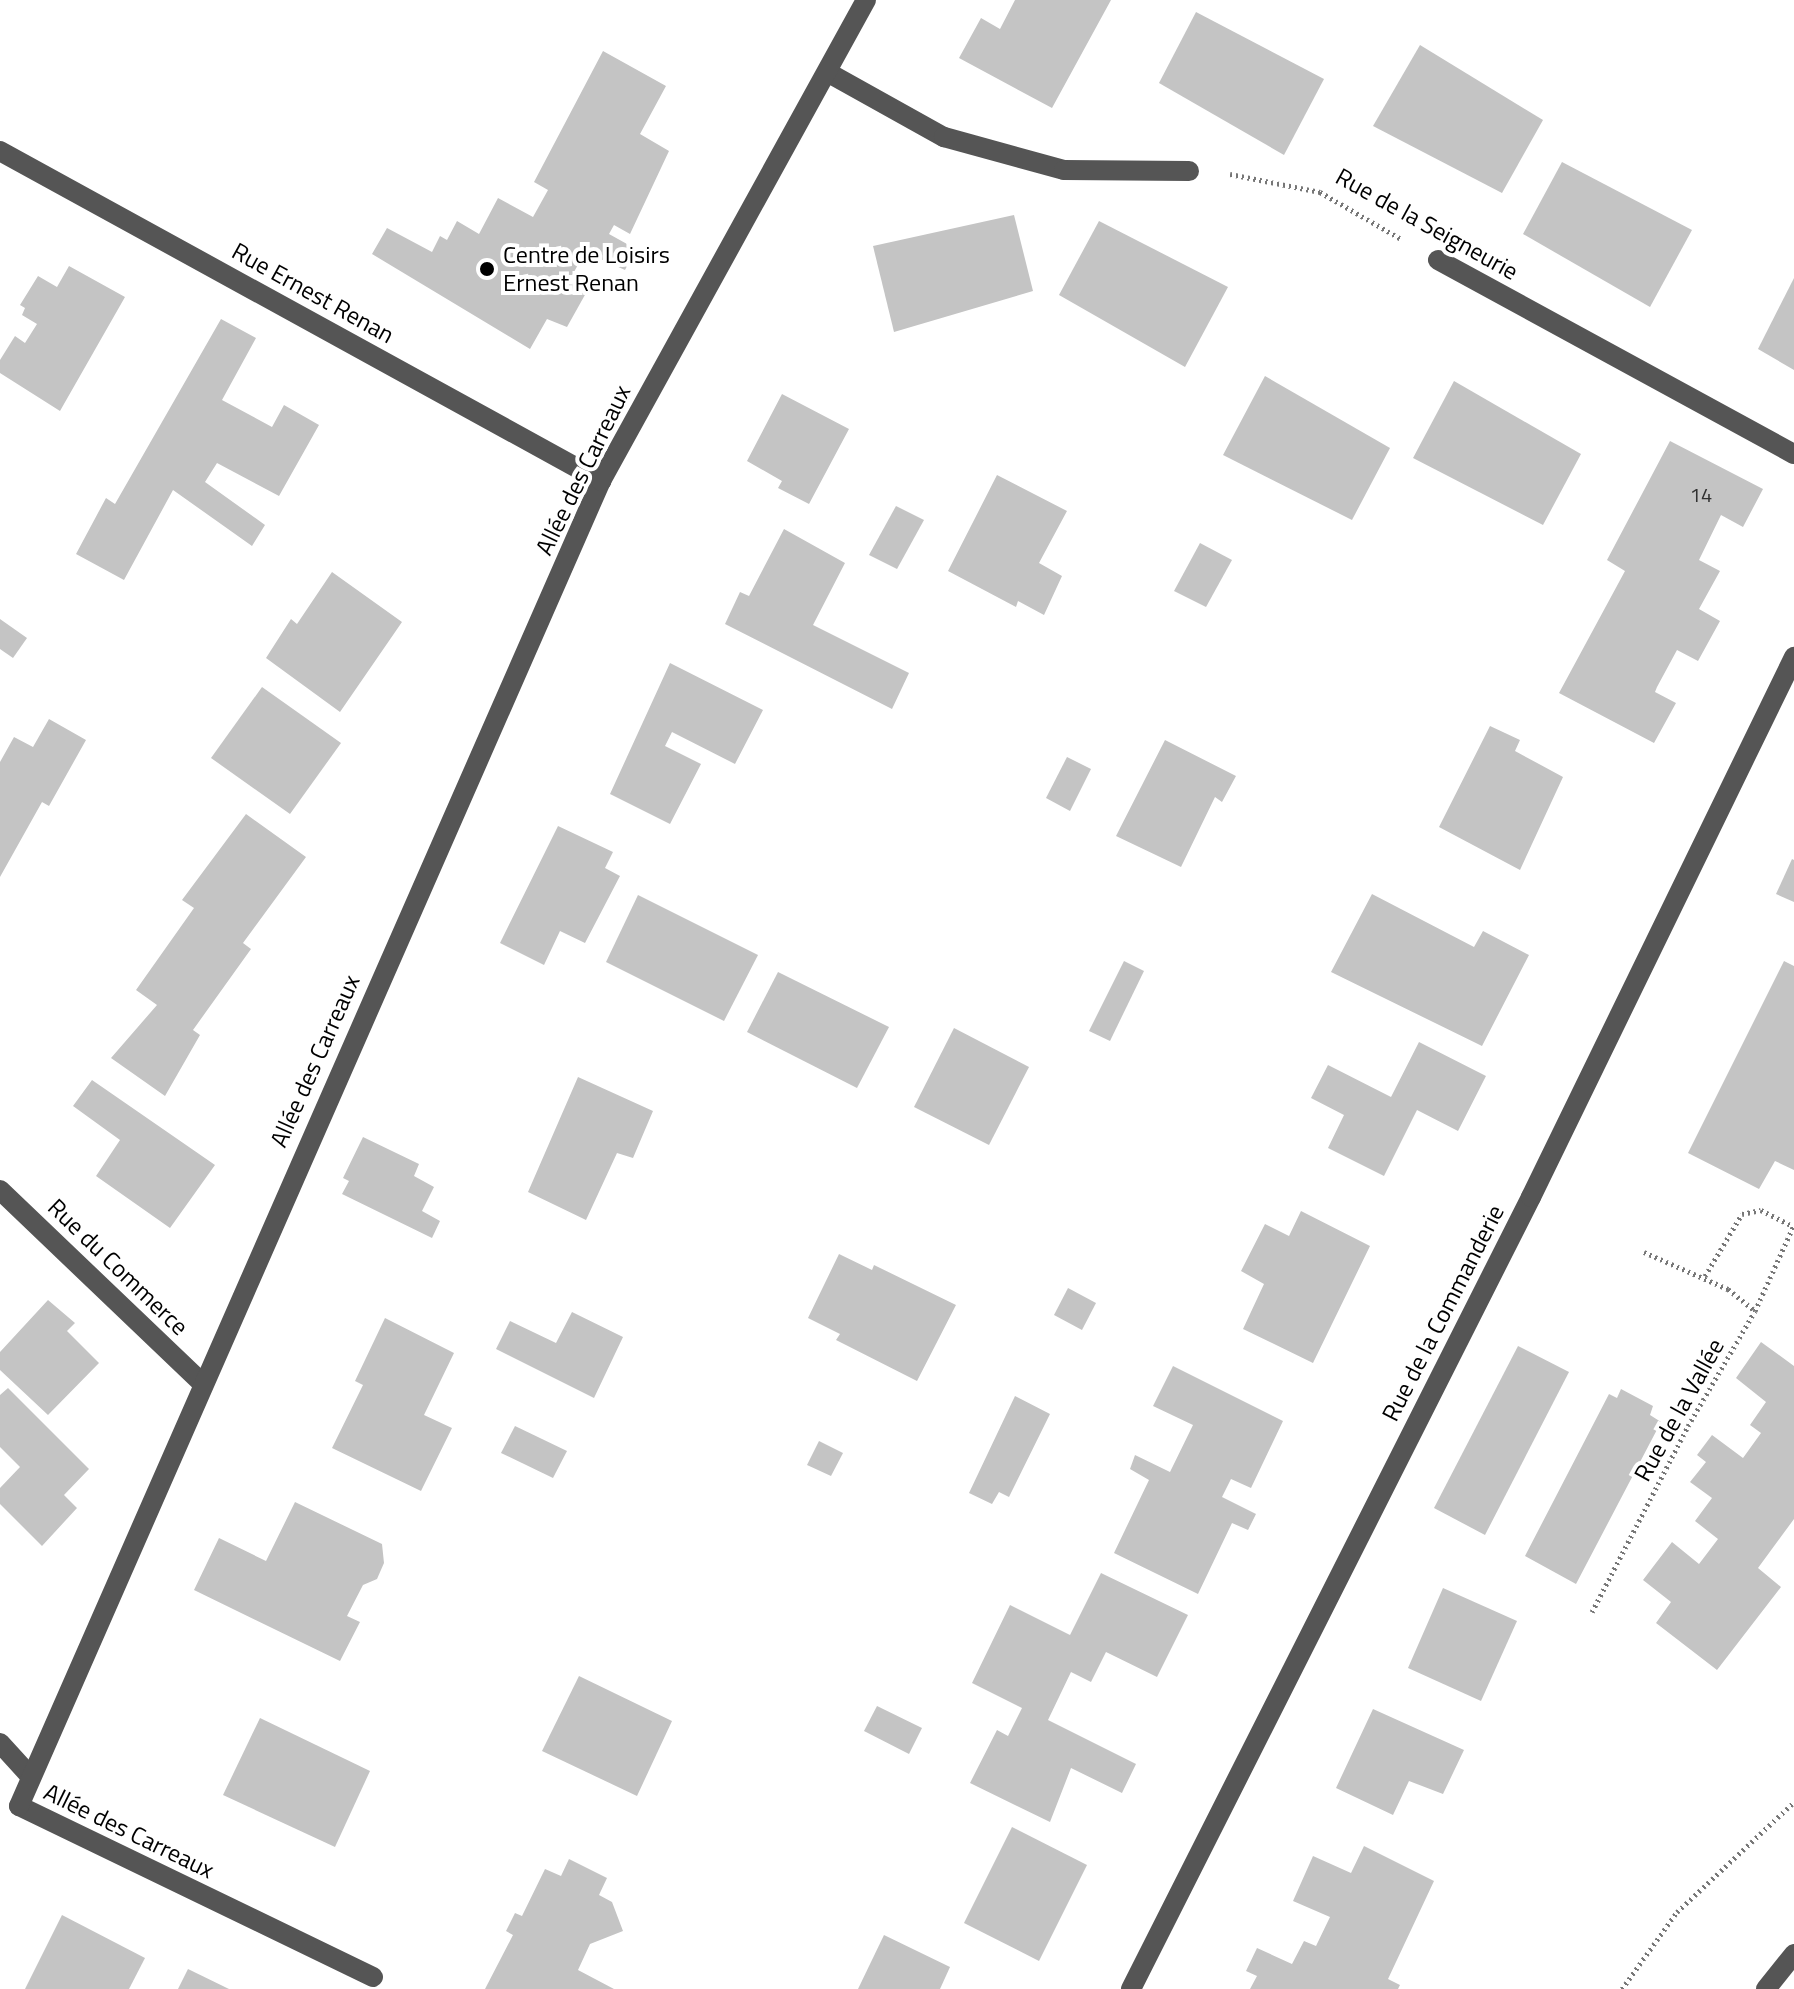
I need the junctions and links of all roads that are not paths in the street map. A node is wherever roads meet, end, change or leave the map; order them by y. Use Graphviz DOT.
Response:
graph roads {
  1 [pos="866,0"];
  2 [pos="827,72"];
  3 [pos="0,151"];
  4 [pos="1189,171"];
  5 [pos="1438,260"];
  6 [pos="1794,454"];
  7 [pos="601,481"];
  8 [pos="1794,657"];
  9 [pos="0,1190"];
  10 [pos="201,1382"];
  11 [pos="0,1743"];
  12 [pos="31,1777"];
  13 [pos="1794,1954"];
  14 [pos="373,1977"];
  15 [pos="1131,1989"];
  16 [pos="1766,1989"];
  1 -- 2 [label="street, Allée des Carreaux"];
  2 -- 4 [label="street"];
  2 -- 7 [label="street, Allée des Carreaux"];
  3 -- 7 [label="street, Rue Ernest Renan"];
  5 -- 6 [label="street, Rue de la Seigneurie"];
  7 -- 10 [label="street, Allée des Carreaux"];
  8 -- 15 [label="street, Rue de la Commanderie"];
  9 -- 10 [label="street, Rue du Commerce"];
  10 -- 12 [label="street, Allée des Carreaux"];
  11 -- 12 [label="street"];
  12 -- 14 [label="street, Allée des Carreaux"];
  13 -- 16 [label="street"];
}
